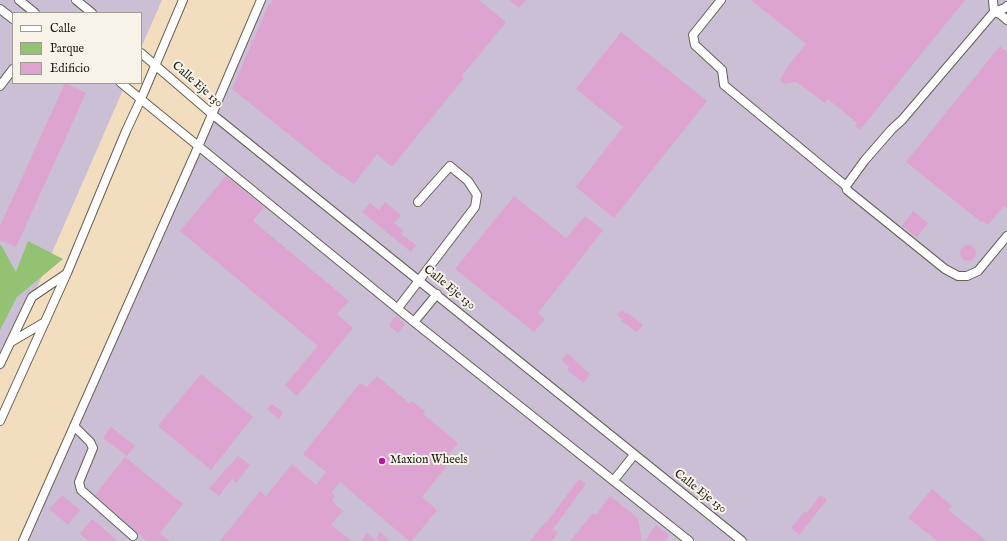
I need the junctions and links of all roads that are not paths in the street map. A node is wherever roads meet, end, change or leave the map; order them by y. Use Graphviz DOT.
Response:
graph roads {
  1 [pos="19,0"];
  2 [pos="76,0"];
  3 [pos="183,0"];
  4 [pos="261,0"];
  5 [pos="721,0"];
  6 [pos="993,0"];
  7 [pos="1007,6"];
  8 [pos="0,9"];
  9 [pos="34,12"];
  10 [pos="91,12"];
  11 [pos="994,12"];
  12 [pos="12,18"];
  13 [pos="1007,20"];
  14 [pos="142,54"];
  15 [pos="155,65"];
  16 [pos="12,70"];
  17 [pos="122,84"];
  18 [pos="0,86"];
  19 [pos="141,99"];
  20 [pos="212,114"];
  21 [pos="198,147"];
  22 [pos="846,186"];
  23 [pos="418,202"];
  24 [pos="1007,236"];
  25 [pos="67,273"];
  26 [pos="420,280"];
  27 [pos="437,294"];
  28 [pos="398,308"];
  29 [pos="45,322"];
  30 [pos="414,322"];
  31 [pos="11,342"];
  32 [pos="0,364"];
  33 [pos="0,421"];
  34 [pos="74,426"];
  35 [pos="634,455"];
  36 [pos="614,480"];
  37 [pos="132,536"];
  38 [pos="23,541"];
  39 [pos="689,541"];
  40 [pos="742,541"];
  1 -- 9 [label="street"];
  2 -- 10 [label="street"];
  3 -- 15 [label="street"];
  4 -- 20 [label="street"];
  5 -- 22 [label="street"];
  6 -- 11 [label="street"];
  7 -- 11 [label="street"];
  8 -- 12 [label="street"];
  11 -- 13 [label="street"];
  11 -- 22 [label="street"];
  14 -- 15 [label="street, Calle Eje 130"];
  15 -- 19 [label="street"];
  15 -- 20 [label="street, Calle Eje 130"];
  16 -- 18 [label="street"];
  17 -- 19 [label="street"];
  19 -- 21 [label="street"];
  19 -- 25 [label="street"];
  20 -- 21 [label="street"];
  20 -- 26 [label="street, Calle Eje 130"];
  21 -- 28 [label="street"];
  21 -- 34 [label="street"];
  22 -- 24 [label="street"];
  23 -- 26 [label="street"];
  25 -- 29 [label="street"];
  25 -- 31 [label="street"];
  26 -- 27 [label="street, Calle Eje 130"];
  26 -- 28 [label="street"];
  27 -- 30 [label="street"];
  27 -- 35 [label="street, Calle Eje 130"];
  28 -- 30 [label="street"];
  29 -- 31 [label="street"];
  29 -- 33 [label="street"];
  30 -- 36 [label="street"];
  31 -- 32 [label="street"];
  34 -- 37 [label="street"];
  34 -- 38 [label="street"];
  35 -- 36 [label="street"];
  35 -- 40 [label="street, Calle Eje 130"];
  36 -- 39 [label="street"];
}
